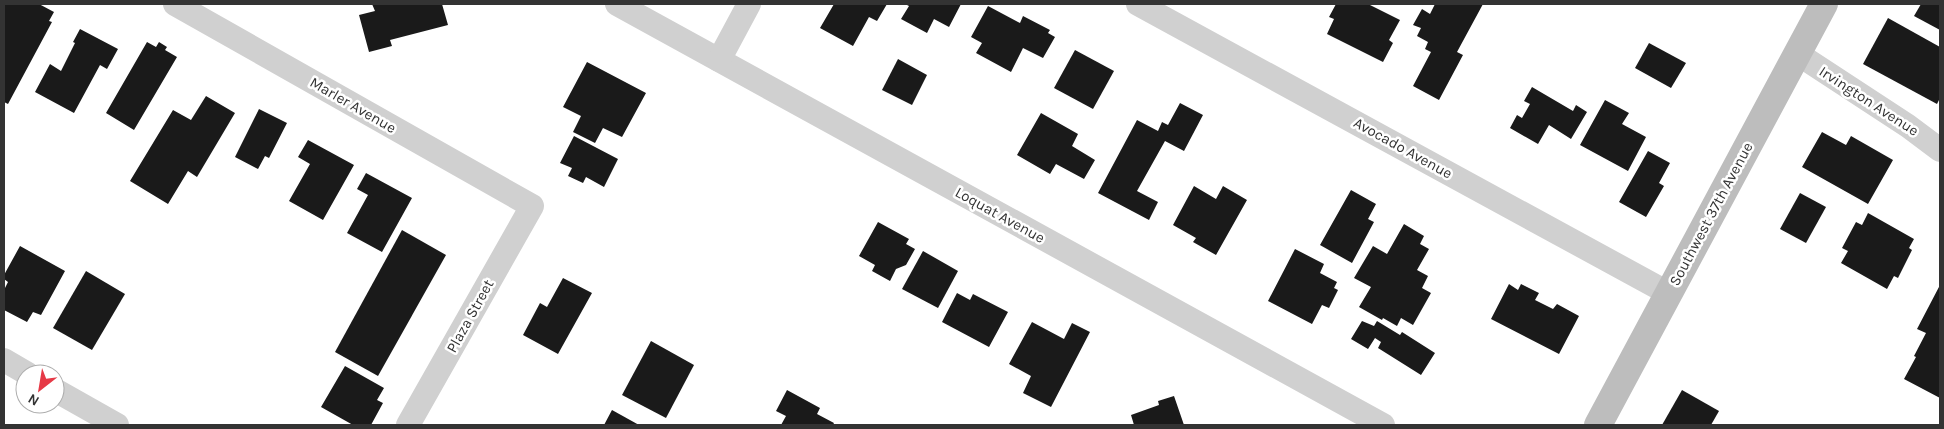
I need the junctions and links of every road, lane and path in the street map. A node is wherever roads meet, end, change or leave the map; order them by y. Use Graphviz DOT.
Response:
graph roads {
  1 [pos="175,4"];
  2 [pos="617,4"];
  3 [pos="749,4"];
  4 [pos="1138,4"];
  5 [pos="1824,4"];
  6 [pos="1798,54"];
  7 [pos="719,60"];
  8 [pos="1940,150"];
  9 [pos="532,206"];
  10 [pos="1668,293"];
  11 [pos="4,360"];
  12 [pos="15,366"];
  13 [pos="65,396"];
  14 [pos="117,425"];
  15 [pos="408,425"];
  16 [pos="1383,425"];
  17 [pos="1598,425"];
  1 -- 9 [label="street, Marler Avenue"];
  2 -- 7 [label="street, Loquat Avenue"];
  3 -- 7 [label="street"];
  4 -- 10 [label="street, Avocado Avenue"];
  5 -- 6 [label="main road, Southwest 37th Avenue"];
  6 -- 8 [label="street, Irvington Avenue"];
  6 -- 10 [label="main road, Southwest 37th Avenue"];
  7 -- 16 [label="street, Loquat Avenue"];
  9 -- 15 [label="street, Plaza Street"];
  10 -- 17 [label="main road, Southwest 37th Avenue"];
  11 -- 12 [label="street"];
  13 -- 14 [label="street"];
}
